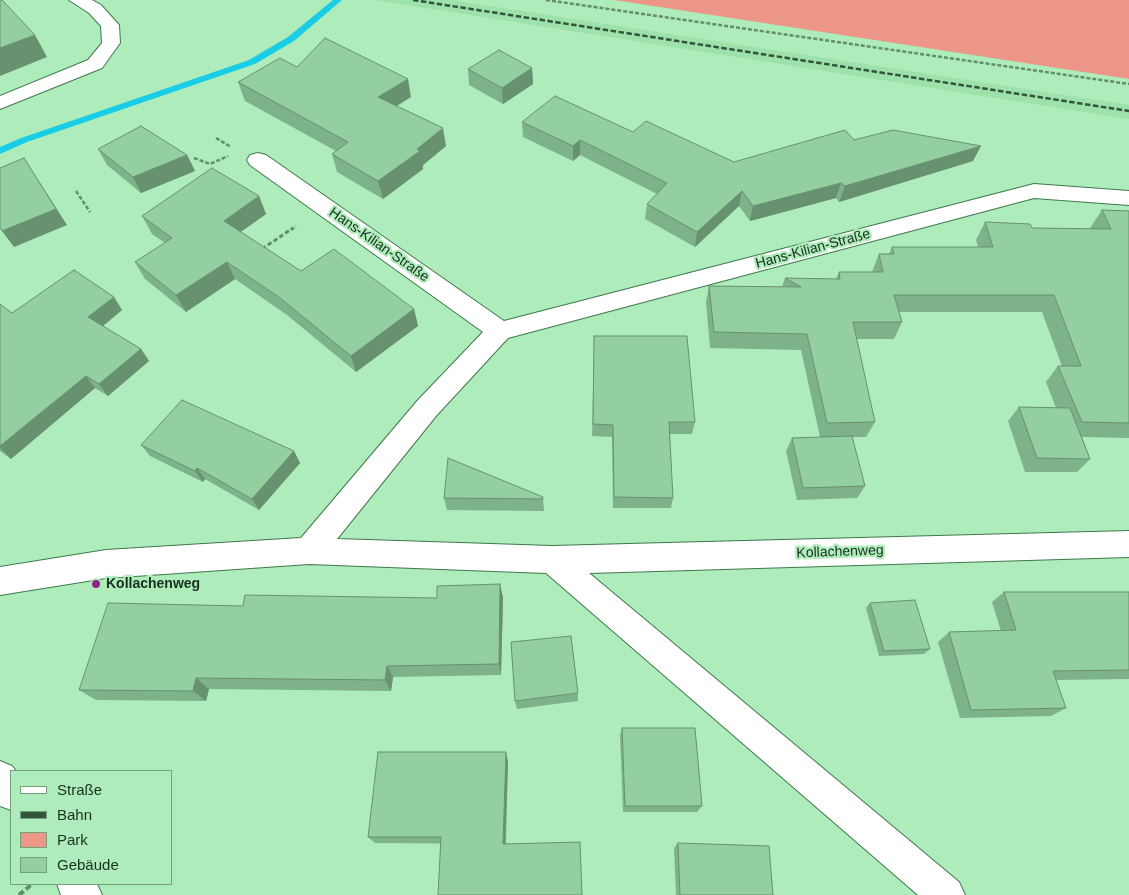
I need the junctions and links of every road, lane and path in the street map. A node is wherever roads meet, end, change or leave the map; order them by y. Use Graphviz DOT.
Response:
graph roads {
  1 [pos="78,0"];
  2 [pos="546,0"];
  3 [pos="1129,84"];
  4 [pos="0,103"];
  5 [pos="258,160"];
  6 [pos="76,191"];
  7 [pos="1129,198"];
  8 [pos="324,206"];
  9 [pos="90,212"];
  10 [pos="259,251"];
  11 [pos="500,331"];
  12 [pos="1129,544"];
  13 [pos="309,551"];
  14 [pos="552,560"];
  15 [pos="0,581"];
  16 [pos="0,778"];
  17 [pos="10,793"];
  18 [pos="31,885"];
  19 [pos="20,895"];
  20 [pos="946,895"];
  1 -- 4 [label="street"];
  2 -- 3 [label="path"];
  5 -- 8 [label="street, Hans-Kilian-Straße"];
  6 -- 9 [label="path"];
  7 -- 11 [label="street, Hans-Kilian-Straße"];
  8 -- 10 [label="path"];
  8 -- 11 [label="street, Hans-Kilian-Straße"];
  11 -- 13 [label="street"];
  12 -- 14 [label="street, Kollachenweg"];
  13 -- 14 [label="street, Kollachenweg"];
  13 -- 15 [label="street, Kollachenweg"];
  14 -- 20 [label="street"];
  16 -- 17 [label="street"];
  18 -- 19 [label="path"];
}
